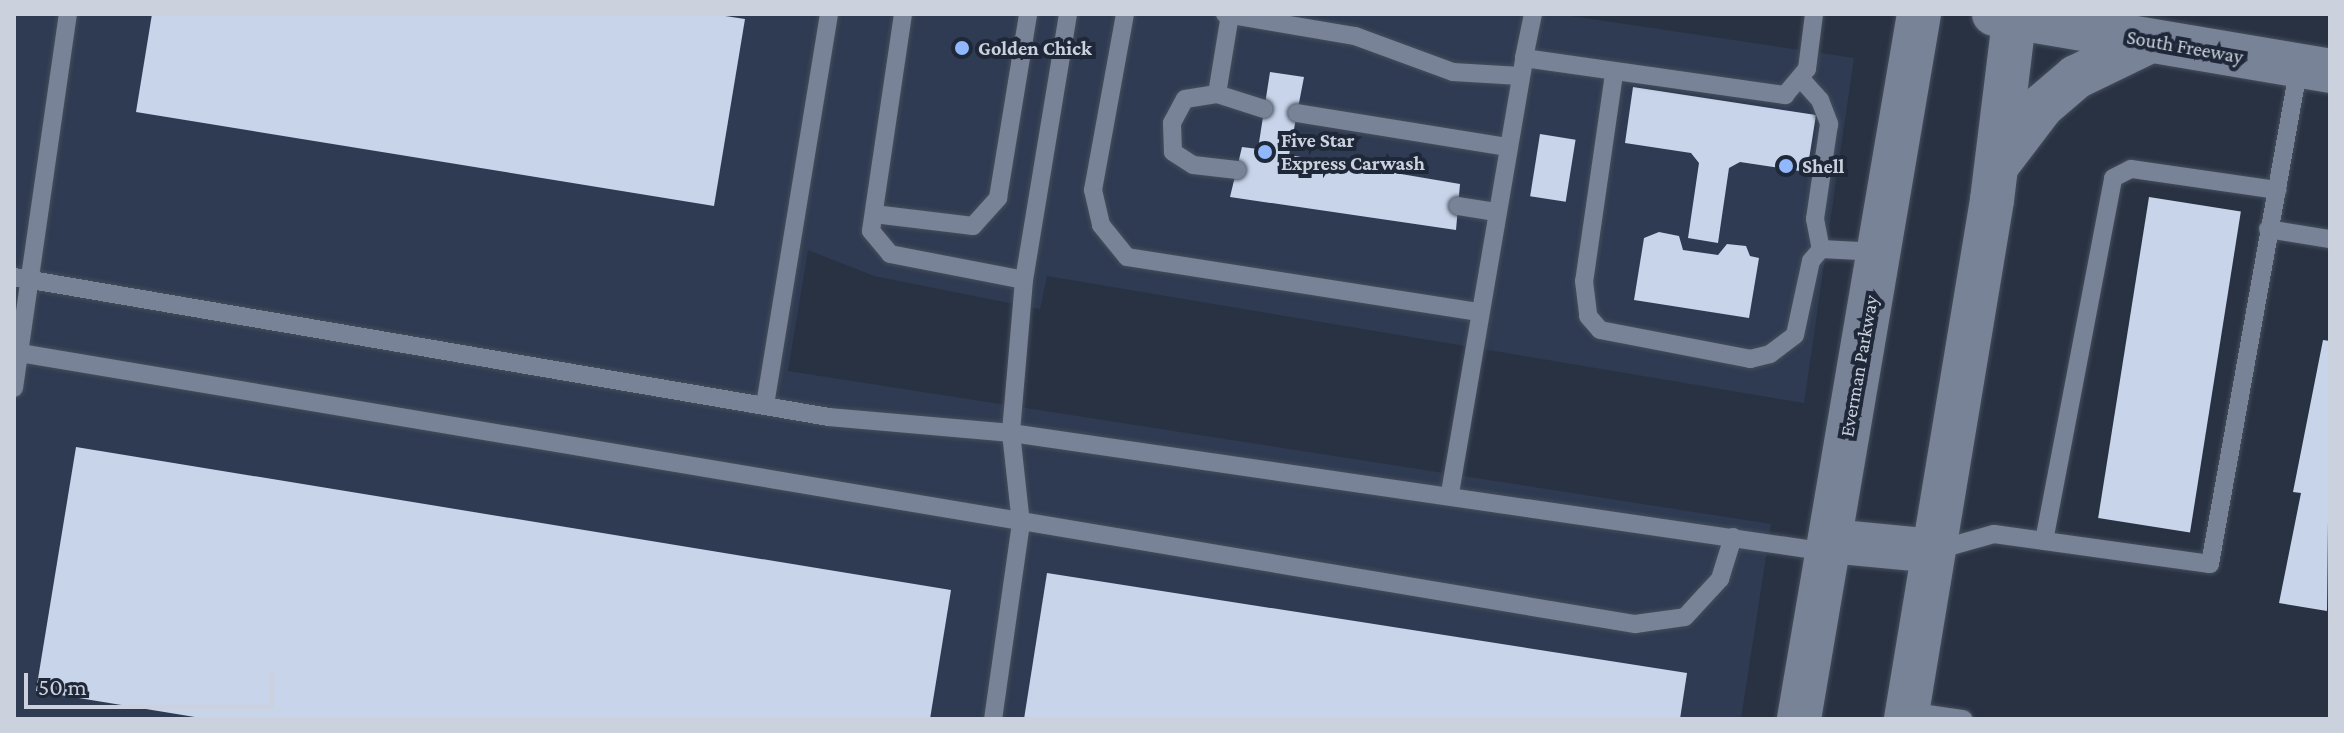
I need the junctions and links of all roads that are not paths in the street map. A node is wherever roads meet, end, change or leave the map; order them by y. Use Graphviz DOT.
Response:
graph roads {
  1 [pos="68,14"];
  2 [pos="829,14"];
  3 [pos="903,14"];
  4 [pos="1028,14"];
  5 [pos="1068,14"];
  6 [pos="1125,14"];
  7 [pos="1228,14"];
  8 [pos="1533,14"];
  9 [pos="1814,14"];
  10 [pos="1919,14"];
  11 [pos="2008,15"];
  12 [pos="2162,28"];
  13 [pos="1522,67"];
  14 [pos="2314,69"];
  15 [pos="1614,74"];
  16 [pos="1801,79"];
  17 [pos="1217,94"];
  18 [pos="1264,109"];
  19 [pos="1297,113"];
  20 [pos="1508,147"];
  21 [pos="1997,166"];
  22 [pos="1237,170"];
  23 [pos="2277,190"];
  24 [pos="1458,206"];
  25 [pos="1497,212"];
  26 [pos="874,214"];
  27 [pos="2268,229"];
  28 [pos="2330,239"];
  29 [pos="1821,249"];
  30 [pos="1879,252"];
  31 [pos="14,277"];
  32 [pos="33,280"];
  33 [pos="1024,280"];
  34 [pos="1480,312"];
  35 [pos="17,353"];
  36 [pos="14,388"];
  37 [pos="765,405"];
  38 [pos="1011,433"];
  39 [pos="1450,493"];
  40 [pos="1021,523"];
  41 [pos="1733,537"];
  42 [pos="2044,541"];
  43 [pos="1829,546"];
  44 [pos="1934,551"];
  45 [pos="1907,715"];
  46 [pos="993,719"];
  47 [pos="1799,719"];
  48 [pos="1963,719"];
  1 -- 32 [label="lane"];
  2 -- 37 [label="lane"];
  3 -- 26 [label="lane"];
  4 -- 26 [label="lane"];
  5 -- 33 [label="lane"];
  6 -- 34 [label="lane"];
  7 -- 13 [label="lane"];
  7 -- 17 [label="lane"];
  8 -- 13 [label="lane"];
  9 -- 16 [label="lane"];
  10 -- 30 [label="street, Everman Parkway"];
  11 -- 12 [label="street, South Freeway"];
  11 -- 21 [label="street"];
  12 -- 14 [label="street, South Freeway"];
  12 -- 21 [label="street"];
  13 -- 15 [label="lane"];
  13 -- 20 [label="lane"];
  14 -- 23 [label="lane"];
  15 -- 16 [label="lane"];
  15 -- 29 [label="lane"];
  16 -- 29 [label="lane"];
  17 -- 18 [label="lane"];
  17 -- 22 [label="lane"];
  19 -- 20 [label="lane"];
  20 -- 25 [label="lane"];
  21 -- 44 [label="street"];
  23 -- 27 [label="lane"];
  23 -- 42 [label="lane"];
  24 -- 25 [label="lane"];
  25 -- 34 [label="lane"];
  26 -- 33 [label="lane"];
  27 -- 28 [label="lane"];
  27 -- 42 [label="lane"];
  29 -- 30 [label="lane"];
  30 -- 43 [label="street, Everman Parkway"];
  31 -- 32 [label="lane"];
  32 -- 35 [label="lane"];
  32 -- 37 [label="lane"];
  33 -- 38 [label="lane"];
  34 -- 39 [label="lane"];
  35 -- 36 [label="lane"];
  35 -- 40 [label="lane"];
  37 -- 38 [label="lane"];
  38 -- 39 [label="lane"];
  38 -- 40 [label="lane"];
  39 -- 41 [label="lane"];
  40 -- 41 [label="lane"];
  40 -- 46 [label="lane"];
  41 -- 43 [label="lane"];
  42 -- 44 [label="lane"];
  43 -- 44 [label="street"];
  43 -- 47 [label="street, Everman Parkway"];
  44 -- 45 [label="street"];
  45 -- 48 [label="lane"];
}
